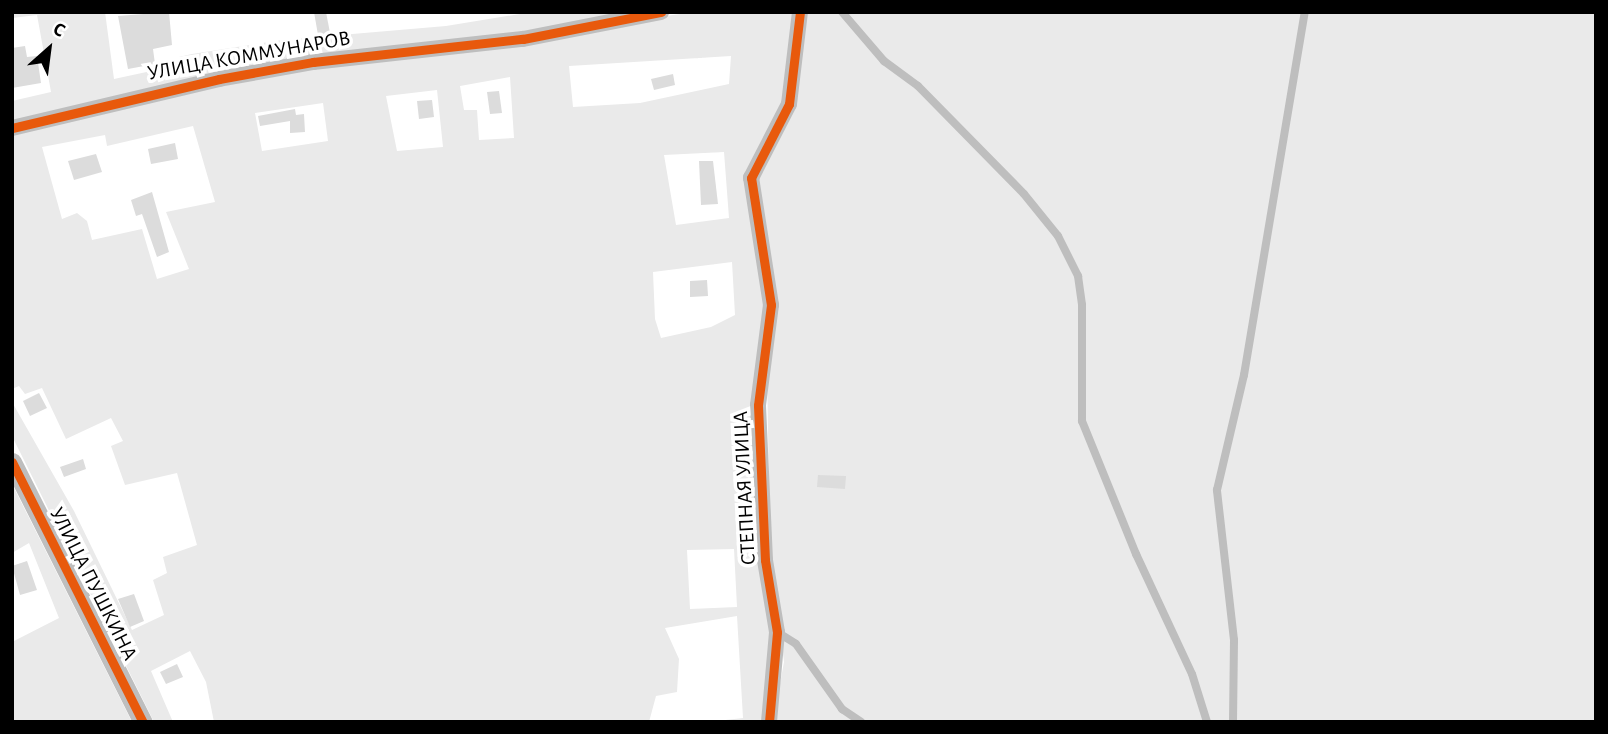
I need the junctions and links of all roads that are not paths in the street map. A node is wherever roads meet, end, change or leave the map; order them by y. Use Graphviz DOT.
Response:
graph roads {
  1 [pos="661,12"];
  2 [pos="800,12"];
  3 [pos="842,12"];
  4 [pos="1305,12"];
  5 [pos="12,128"];
  6 [pos="12,462"];
  7 [pos="777,632"];
  8 [pos="143,722"];
  9 [pos="769,722"];
  10 [pos="861,722"];
  11 [pos="1206,722"];
  12 [pos="1233,722"];
  1 -- 5 [label="street, УЛИЦА КОММУНАРОВ"];
  2 -- 7 [label="street, СТЕПНАЯ УЛИЦА"];
  3 -- 11 [label="lane"];
  4 -- 12 [label="lane"];
  6 -- 8 [label="street, УЛИЦА ПУШКИНА"];
  7 -- 9 [label="street, СТЕПНАЯ УЛИЦА"];
  7 -- 10 [label="lane"];
}
